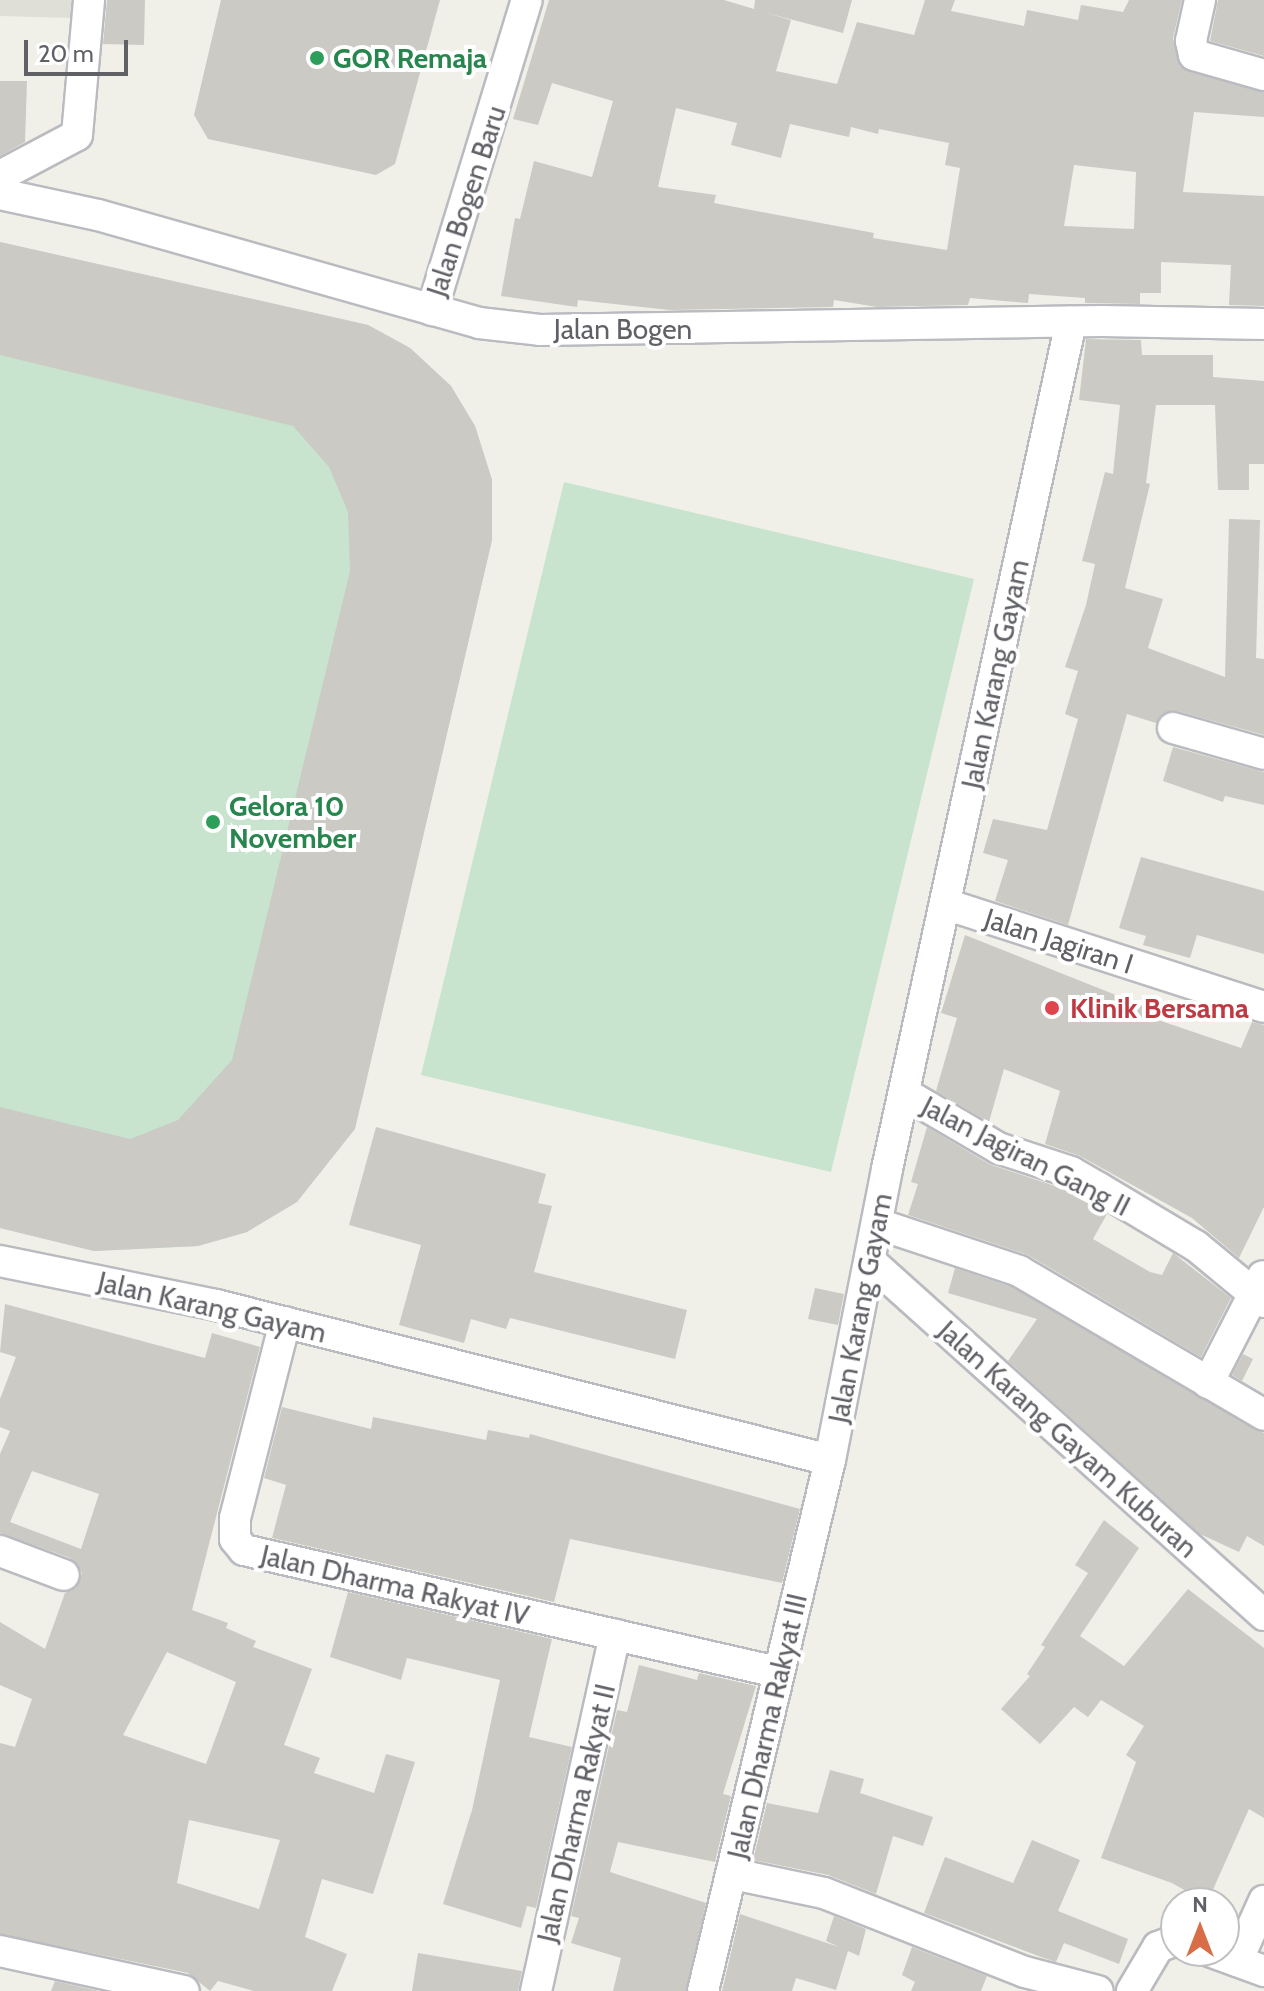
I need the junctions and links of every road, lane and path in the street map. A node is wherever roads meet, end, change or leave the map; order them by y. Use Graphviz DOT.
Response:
graph roads {
  1 [pos="89,0"];
  2 [pos="527,0"];
  3 [pos="1200,0"];
  4 [pos="1264,75"];
  5 [pos="0,176"];
  6 [pos="0,194"];
  7 [pos="432,310"];
  8 [pos="1071,322"];
  9 [pos="1264,324"];
  10 [pos="1173,728"];
  11 [pos="1264,754"];
  12 [pos="945,904"];
  13 [pos="1264,1007"];
  14 [pos="904,1093"];
  15 [pos="878,1224"];
  16 [pos="0,1261"];
  17 [pos="872,1263"];
  18 [pos="1260,1289"];
  19 [pos="285,1322"];
  20 [pos="1208,1383"];
  21 [pos="1264,1415"];
  22 [pos="830,1460"];
  23 [pos="0,1551"];
  24 [pos="64,1575"];
  25 [pos="1264,1615"];
  26 [pos="615,1635"];
  27 [pos="777,1672"];
  28 [pos="733,1874"];
  29 [pos="1264,1901"];
  30 [pos="1160,1946"];
  31 [pos="0,1951"];
  32 [pos="1240,1954"];
  33 [pos="184,1991"];
  34 [pos="536,1991"];
  35 [pos="703,1991"];
  36 [pos="1098,1991"];
  37 [pos="1132,1991"];
  1 -- 5 [label="street"];
  2 -- 7 [label="street, Jalan Bogen Baru"];
  3 -- 4 [label="street"];
  6 -- 7 [label="street, Jalan Bogen"];
  7 -- 8 [label="street, Jalan Bogen"];
  8 -- 9 [label="street, Jalan Bogen"];
  8 -- 12 [label="street, Jalan Karang Gayam"];
  10 -- 11 [label="street"];
  12 -- 13 [label="street, Jalan Jagiran I"];
  12 -- 14 [label="street, Jalan Karang Gayam"];
  14 -- 15 [label="street, Jalan Karang Gayam"];
  14 -- 18 [label="street, Jalan Jagiran Gang II"];
  15 -- 17 [label="street, Jalan Karang Gayam"];
  15 -- 20 [label="street"];
  16 -- 19 [label="street, Jalan Karang Gayam"];
  17 -- 22 [label="street, Jalan Karang Gayam"];
  17 -- 25 [label="street, Jalan Karang Gayam Kuburan"];
  18 -- 20 [label="street"];
  19 -- 22 [label="street, Jalan Karang Gayam"];
  19 -- 26 [label="street, Jalan Dharma Rakyat IV"];
  20 -- 21 [label="street"];
  22 -- 27 [label="street, Jalan Dharma Rakyat III"];
  23 -- 24 [label="street"];
  26 -- 27 [label="street, Jalan Dharma Rakyat IV"];
  26 -- 34 [label="street, Jalan Dharma Rakyat II"];
  27 -- 28 [label="street, Jalan Dharma Rakyat III"];
  28 -- 35 [label="street, Jalan Dharma Rakyat III"];
  28 -- 36 [label="street"];
  29 -- 32 [label="street"];
  30 -- 37 [label="street"];
  31 -- 33 [label="street"];
}
